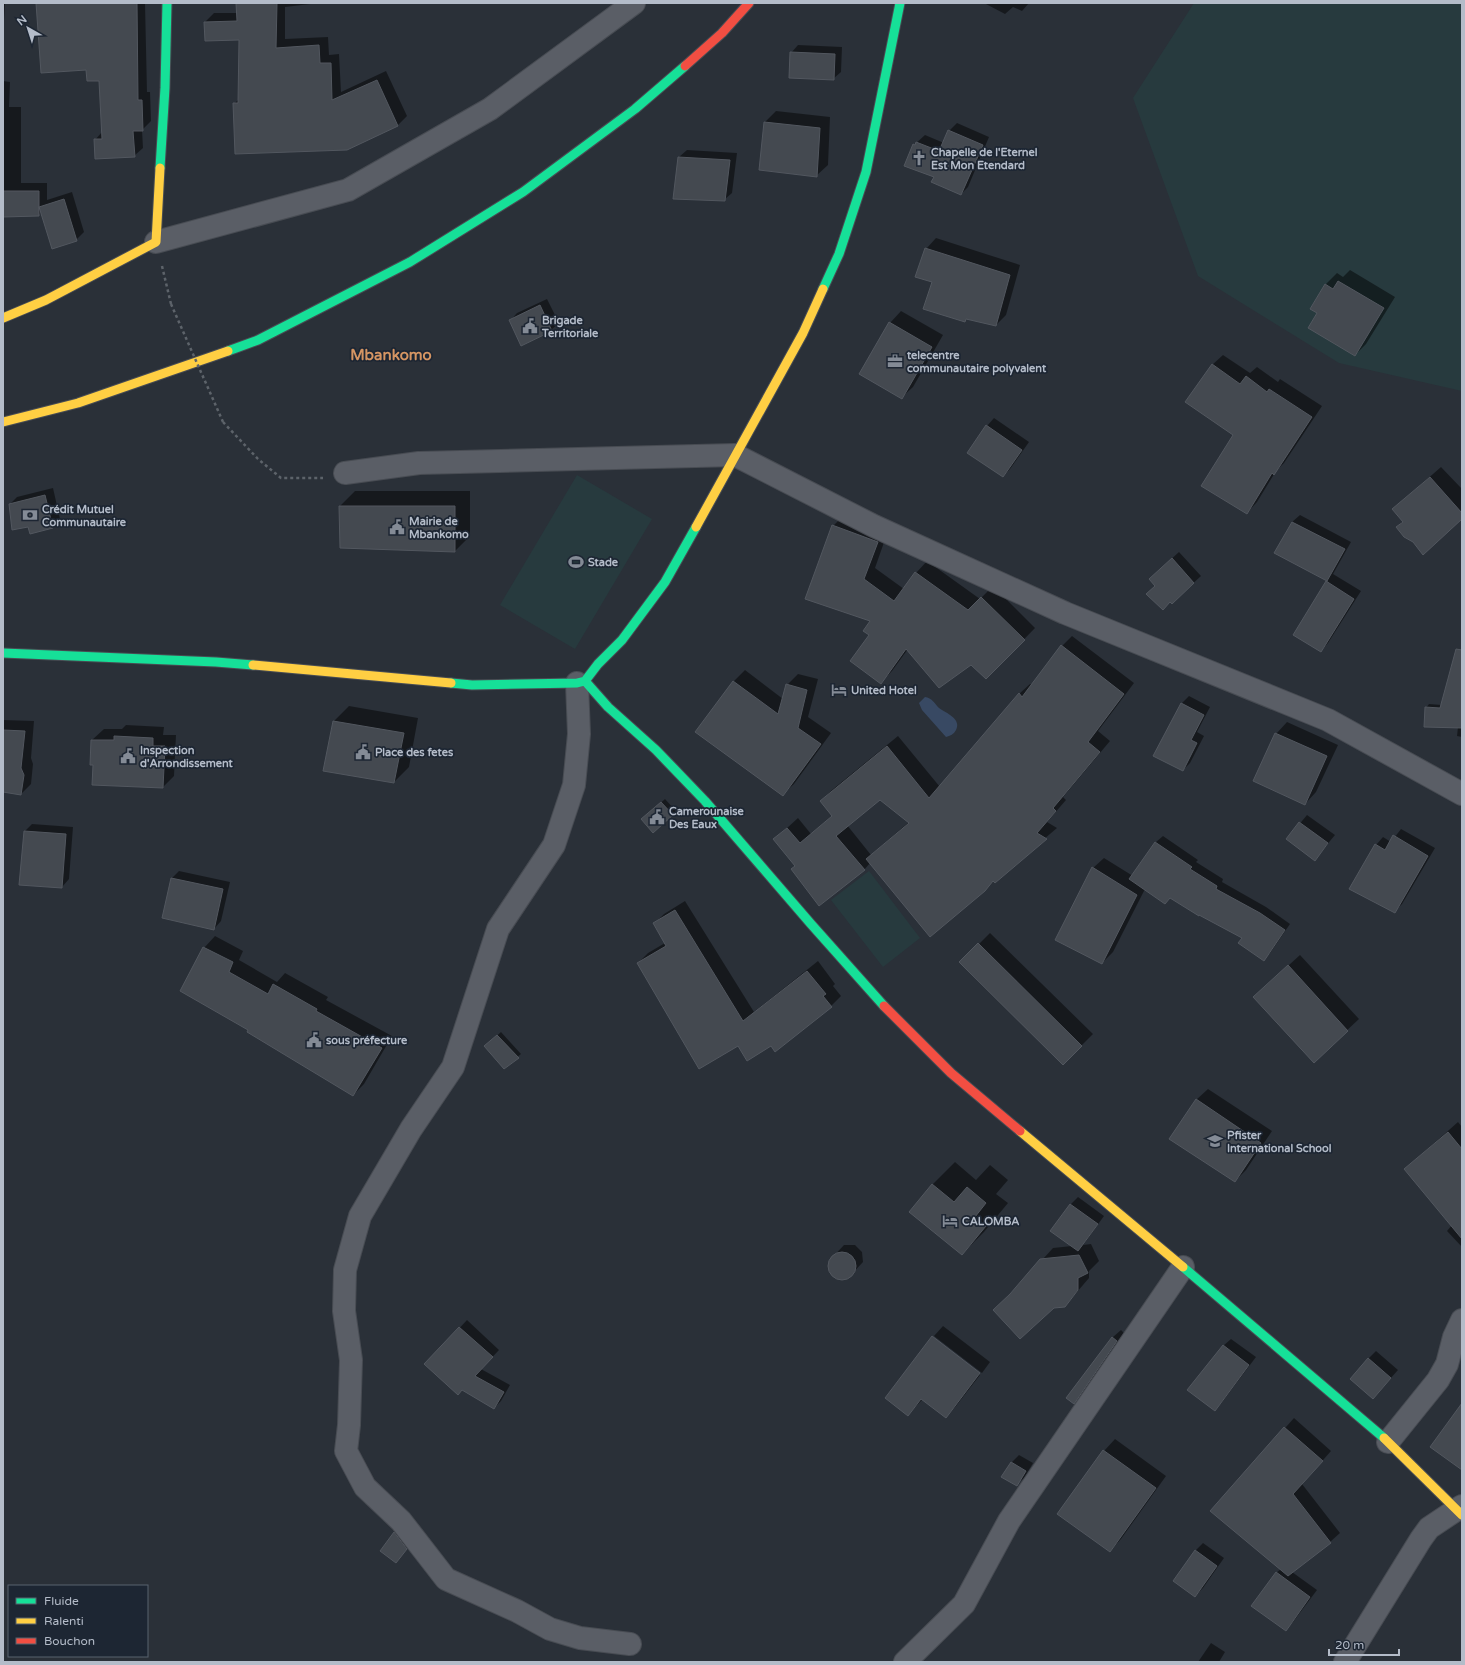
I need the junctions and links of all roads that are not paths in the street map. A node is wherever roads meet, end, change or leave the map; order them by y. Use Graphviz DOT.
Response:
graph roads {
  1 [pos="167,3"];
  2 [pos="634,3"];
  3 [pos="749,3"];
  4 [pos="900,3"];
  5 [pos="156,242"];
  6 [pos="3,318"];
  7 [pos="3,422"];
  8 [pos="735,455"];
  9 [pos="345,473"];
  10 [pos="3,653"];
  11 [pos="581,682"];
  12 [pos="1462,794"];
  13 [pos="1183,1267"];
  14 [pos="1462,1320"];
  15 [pos="1388,1442"];
  16 [pos="1460,1511"];
  17 [pos="630,1644"];
  18 [pos="905,1662"];
  19 [pos="1345,1662"];
  1 -- 5 [label="main road"];
  2 -- 5 [label="street"];
  3 -- 7 [label="main road"];
  4 -- 8 [label="main road"];
  5 -- 6 [label="main road"];
  8 -- 9 [label="street"];
  8 -- 11 [label="main road"];
  8 -- 12 [label="street"];
  10 -- 11 [label="main road"];
  11 -- 13 [label="main road"];
  11 -- 17 [label="street"];
  13 -- 15 [label="main road"];
  13 -- 18 [label="street"];
  14 -- 15 [label="street"];
  15 -- 16 [label="main road"];
  16 -- 19 [label="street"];
}
